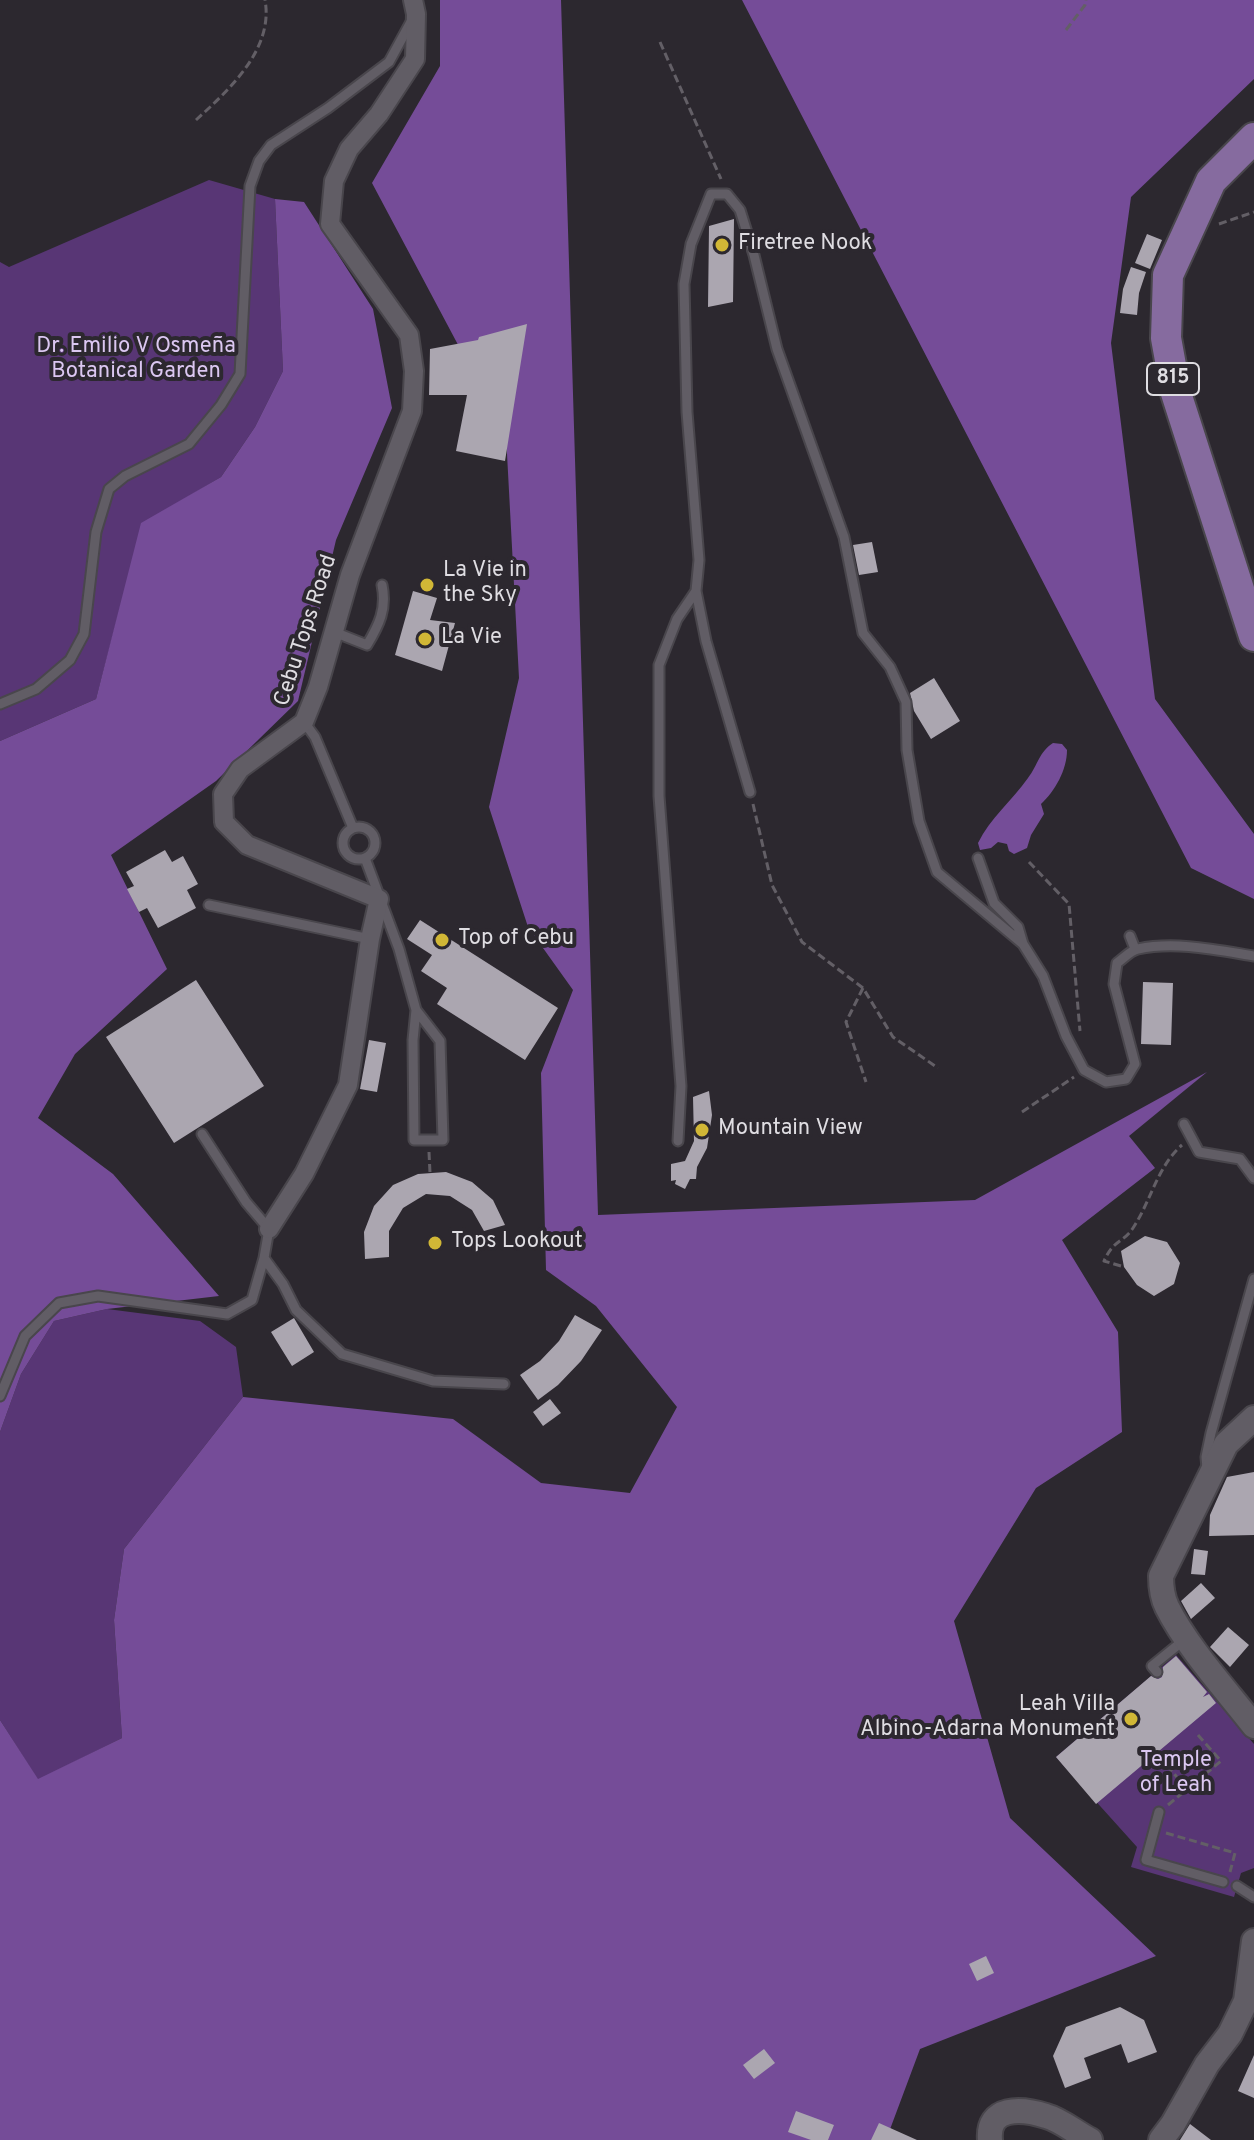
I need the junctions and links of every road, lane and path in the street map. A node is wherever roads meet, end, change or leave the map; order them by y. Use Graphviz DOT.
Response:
graph roads {
  1 [pos="265,0"];
  2 [pos="1086,0"];
  3 [pos="414,7"];
  4 [pos="1066,30"];
  5 [pos="660,42"];
  6 [pos="196,120"];
  7 [pos="1254,138"];
  8 [pos="727,194"];
  9 [pos="382,585"];
  10 [pos="696,591"];
  11 [pos="334,632"];
  12 [pos="1254,636"];
  13 [pos="0,704"];
  14 [pos="304,722"];
  15 [pos="750,792"];
  16 [pos="353,828"];
  17 [pos="365,858"];
  18 [pos="978,858"];
  19 [pos="1029,862"];
  20 [pos="379,899"];
  21 [pos="209,905"];
  22 [pos="1130,936"];
  23 [pos="370,939"];
  24 [pos="1023,944"];
  25 [pos="1135,949"];
  26 [pos="1254,956"];
  27 [pos="863,988"];
  28 [pos="416,1010"];
  29 [pos="1066,1036"];
  30 [pos="938,1068"];
  31 [pos="1084,1070"];
  32 [pos="866,1082"];
  33 [pos="1022,1112"];
  34 [pos="1184,1124"];
  35 [pos="202,1134"];
  36 [pos="1191,1138"];
  37 [pos="429,1140"];
  38 [pos="678,1141"];
  39 [pos="430,1173"];
  40 [pos="1254,1178"];
  41 [pos="269,1229"];
  42 [pos="264,1258"];
  43 [pos="1121,1266"];
  44 [pos="1254,1279"];
  45 [pos="504,1384"];
  46 [pos="0,1396"];
  47 [pos="1254,1418"];
  48 [pos="1208,1476"];
  49 [pos="1187,1638"];
  50 [pos="1157,1672"];
  51 [pos="1254,1726"];
  52 [pos="1198,1735"];
  53 [pos="1159,1756"];
  54 [pos="1187,1789"];
  55 [pos="1159,1812"];
  56 [pos="1154,1830"];
  57 [pos="1231,1869"];
  58 [pos="1223,1882"];
  59 [pos="1237,1886"];
  60 [pos="1254,1897"];
  61 [pos="1254,1941"];
  62 [pos="990,2140"];
  63 [pos="1090,2140"];
  64 [pos="1161,2140"];
  1 -- 6 [label="path"];
  2 -- 4 [label="path"];
  3 -- 11 [label="street, Cebu Tops Road"];
  3 -- 13 [label="lane"];
  5 -- 8 [label="path"];
  7 -- 12 [label="main road, 815"];
  8 -- 10 [label="lane"];
  8 -- 24 [label="lane"];
  9 -- 11 [label="lane"];
  10 -- 15 [label="lane"];
  10 -- 38 [label="lane"];
  11 -- 14 [label="street, Cebu Tops Road"];
  14 -- 16 [label="lane"];
  14 -- 20 [label="street, Cebu Tops Road"];
  15 -- 27 [label="path"];
  16 -- 17 [label="lane"];
  16 -- 17 [label="lane"];
  17 -- 20 [label="lane"];
  18 -- 24 [label="lane"];
  19 -- 29 [label="path"];
  20 -- 23 [label="street"];
  20 -- 28 [label="lane"];
  21 -- 23 [label="lane"];
  22 -- 25 [label="lane"];
  23 -- 41 [label="street"];
  24 -- 29 [label="lane"];
  25 -- 26 [label="lane"];
  25 -- 31 [label="lane"];
  27 -- 30 [label="path"];
  27 -- 32 [label="path"];
  28 -- 37 [label="lane"];
  28 -- 37 [label="lane"];
  29 -- 31 [label="lane"];
  31 -- 33 [label="path"];
  34 -- 36 [label="lane"];
  35 -- 41 [label="lane"];
  36 -- 40 [label="lane"];
  36 -- 43 [label="path"];
  37 -- 39 [label="path"];
  41 -- 42 [label="lane"];
  42 -- 45 [label="lane"];
  42 -- 46 [label="lane"];
  44 -- 48 [label="lane"];
  47 -- 48 [label="street"];
  48 -- 49 [label="street"];
  49 -- 50 [label="lane"];
  49 -- 51 [label="street"];
  52 -- 54 [label="path"];
  53 -- 54 [label="path"];
  54 -- 55 [label="path"];
  55 -- 56 [label="lane"];
  56 -- 57 [label="path"];
  56 -- 58 [label="lane"];
  59 -- 60 [label="lane"];
  61 -- 64 [label="street"];
  62 -- 63 [label="street"];
}
